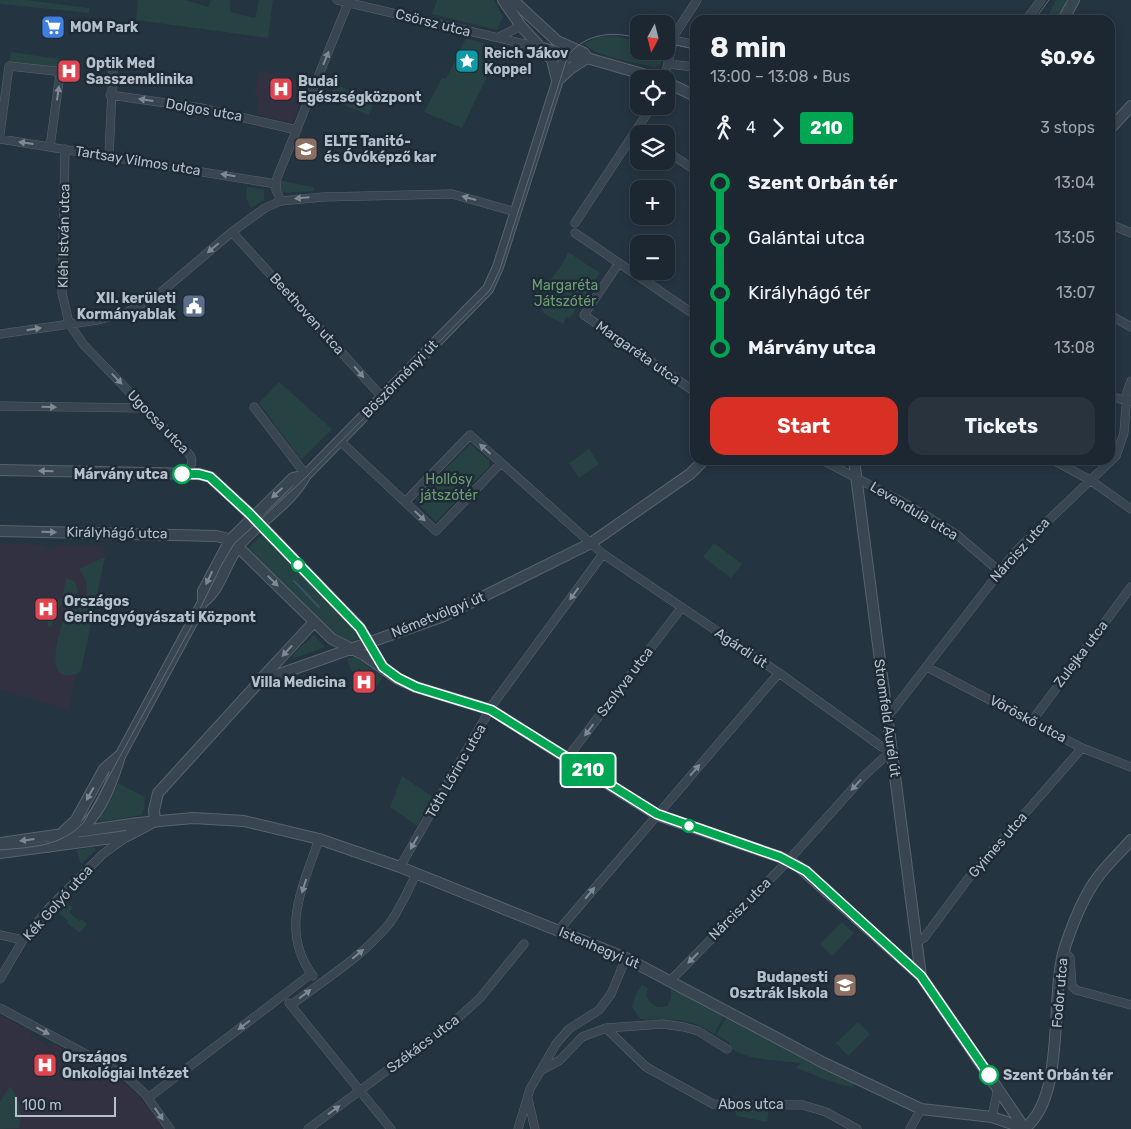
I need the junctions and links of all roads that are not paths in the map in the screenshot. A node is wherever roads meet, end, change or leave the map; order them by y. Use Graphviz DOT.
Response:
graph roads {
  1 [pos="337,0"];
  2 [pos="503,0"];
  3 [pos="513,0"];
  4 [pos="697,0"];
  5 [pos="1041,0"];
  6 [pos="1074,0"];
  7 [pos="348,3"];
  8 [pos="1030,15"];
  9 [pos="1066,15"];
  10 [pos="538,25"];
  11 [pos="521,26"];
  12 [pos="499,37"];
  13 [pos="675,37"];
  14 [pos="675,40"];
  15 [pos="690,44"];
  16 [pos="543,48"];
  17 [pos="569,52"];
  18 [pos="587,58"];
  19 [pos="669,60"];
  20 [pos="668,64"];
  21 [pos="690,66"];
  22 [pos="113,69"];
  23 [pos="630,70"];
  24 [pos="667,70"];
  25 [pos="557,82"];
  26 [pos="675,85"];
  27 [pos="690,93"];
  28 [pos="110,96"];
  29 [pos="1131,106"];
  30 [pos="1115,123"];
  31 [pos="296,130"];
  32 [pos="0,134"];
  33 [pos="0,140"];
  34 [pos="630,144"];
  35 [pos="50,147"];
  36 [pos="65,149"];
  37 [pos="109,156"];
  38 [pos="675,157"];
  39 [pos="690,167"];
  40 [pos="276,184"];
  41 [pos="282,201"];
  42 [pos="516,212"];
  43 [pos="575,223"];
  44 [pos="1115,226"];
  45 [pos="232,232"];
  46 [pos="575,233"];
  47 [pos="1131,233"];
  48 [pos="619,263"];
  49 [pos="690,312"];
  50 [pos="1115,318"];
  51 [pos="69,323"];
  52 [pos="1131,327"];
  53 [pos="0,334"];
  54 [pos="1131,381"];
  55 [pos="690,389"];
  56 [pos="382,397"];
  57 [pos="1115,398"];
  58 [pos="1129,400"];
  59 [pos="0,406"];
  60 [pos="254,407"];
  61 [pos="145,408"];
  62 [pos="1129,412"];
  63 [pos="339,440"];
  64 [pos="1115,454"];
  65 [pos="501,463"];
  66 [pos="699,465"];
  67 [pos="832,465"];
  68 [pos="855,465"];
  69 [pos="1063,465"];
  70 [pos="1105,465"];
  71 [pos="0,470"];
  72 [pos="182,474"];
  73 [pos="306,474"];
  74 [pos="856,477"];
  75 [pos="1090,480"];
  76 [pos="405,502"];
  77 [pos="1131,509"];
  78 [pos="256,521"];
  79 [pos="0,531"];
  80 [pos="233,543"];
  81 [pos="591,543"];
  82 [pos="603,554"];
  83 [pos="1000,571"];
  84 [pos="1131,587"];
  85 [pos="682,607"];
  86 [pos="314,622"];
  87 [pos="370,642"];
  88 [pos="351,648"];
  89 [pos="383,667"];
  90 [pos="927,667"];
  91 [pos="778,673"];
  92 [pos="260,681"];
  93 [pos="491,710"];
  94 [pos="886,713"];
  95 [pos="1032,720"];
  96 [pos="1082,748"];
  97 [pos="891,751"];
  98 [pos="120,756"];
  99 [pos="568,757"];
  100 [pos="1131,767"];
  101 [pos="657,814"];
  102 [pos="92,818"];
  103 [pos="155,822"];
  104 [pos="99,829"];
  105 [pos="80,832"];
  106 [pos="54,836"];
  107 [pos="127,836"];
  108 [pos="319,839"];
  109 [pos="1131,840"];
  110 [pos="0,843"];
  111 [pos="48,847"];
  112 [pos="0,853"];
  113 [pos="788,861"];
  114 [pos="400,867"];
  115 [pos="416,874"];
  116 [pos="558,931"];
  117 [pos="0,935"];
  118 [pos="23,940"];
  119 [pos="916,942"];
  120 [pos="524,944"];
  121 [pos="1064,951"];
  122 [pos="626,958"];
  123 [pos="312,974"];
  124 [pos="921,976"];
  125 [pos="0,980"];
  126 [pos="671,980"];
  127 [pos="319,984"];
  128 [pos="283,995"];
  129 [pos="291,1005"];
  130 [pos="1131,1005"];
  131 [pos="0,1008"];
  132 [pos="606,1028"];
  133 [pos="727,1049"];
  134 [pos="542,1070"];
  135 [pos="998,1088"];
  136 [pos="360,1091"];
  137 [pos="528,1097"];
  138 [pos="148,1098"];
  139 [pos="920,1109"];
  140 [pos="992,1117"];
  141 [pos="1025,1128"];
  142 [pos="170,1129"];
  143 [pos="308,1129"];
  144 [pos="390,1129"];
  145 [pos="518,1129"];
  146 [pos="535,1129"];
  147 [pos="855,1129"];
  148 [pos="910,1129"];
  1 -- 7 [label="street, Csörsz utca"];
  2 -- 11 [label="street"];
  3 -- 10 [label="street"];
  4 -- 13 [label="street"];
  5 -- 8 [label="street"];
  6 -- 9 [label="street"];
  7 -- 12 [label="street, Csörsz utca"];
  31 -- 7 [label="street, one-way"];
  10 -- 11 [label="street"];
  10 -- 17 [label="street"];
  11 -- 12 [label="street"];
  11 -- 16 [label="street"];
  12 -- 16 [label="street, Csörsz utca"];
  14 -- 15 [label="street"];
  16 -- 17 [label="street"];
  16 -- 25 [label="street"];
  17 -- 18 [label="street"];
  17 -- 25 [label="street, Böszörményi út"];
  18 -- 23 [label="street"];
  18 -- 25 [label="street"];
  19 -- 20 [label="street"];
  20 -- 21 [label="street"];
  20 -- 24 [label="street"];
  22 -- 28 [label="street"];
  25 -- 42 [label="street, Böszörményi út"];
  26 -- 27 [label="street"];
  31 -- 28 [label="street, Dolgos utca, one-way"];
  28 -- 37 [label="street"];
  29 -- 30 [label="street"];
  31 -- 40 [label="street"];
  35 -- 32 [label="street, one-way"];
  35 -- 33 [label="street, Tartsay Vilmos utca, one-way"];
  34 -- 43 [label="street"];
  35 -- 36 [label="street, Tartsay Vilmos utca"];
  36 -- 37 [label="street, Tartsay Vilmos utca"];
  36 -- 51 [label="street, Kléh István utca"];
  40 -- 37 [label="street, Tartsay Vilmos utca, one-way"];
  38 -- 39 [label="street"];
  40 -- 41 [label="street"];
  42 -- 41 [label="street, one-way"];
  41 -- 45 [label="street"];
  42 -- 56 [label="street, Böszörményi út"];
  44 -- 47 [label="street"];
  45 -- 51 [label="street, one-way"];
  45 -- 56 [label="street, Beethoven utca, one-way"];
  46 -- 48 [label="street"];
  48 -- 49 [label="street"];
  48 -- 55 [label="street, Margaréta utca"];
  50 -- 52 [label="street"];
  53 -- 51 [label="street, one-way"];
  51 -- 61 [label="street, Ugocsa utca, one-way"];
  54 -- 58 [label="street, Nárcisz utca"];
  56 -- 63 [label="street, Böszörményi út"];
  57 -- 58 [label="street"];
  58 -- 62 [label="street, Nárcisz utca"];
  59 -- 61 [label="street, one-way"];
  60 -- 73 [label="street"];
  61 -- 72 [label="street, Ugocsa utca"];
  62 -- 64 [label="street, Nárcisz utca"];
  63 -- 73 [label="street, Böszörményi út"];
  63 -- 76 [label="street"];
  65 -- 76 [label="street, Agárdi út, one-way"];
  76 -- 65 [label="street, one-way"];
  65 -- 81 [label="street, Agárdi út"];
  66 -- 81 [label="street, Németvölgyi út"];
  67 -- 74 [label="street, Levendula utca"];
  68 -- 74 [label="street, Stromfeld Aurél út"];
  69 -- 75 [label="street"];
  70 -- 75 [label="street, Nárcisz utca"];
  72 -- 71 [label="street, one-way"];
  72 -- 78 [label="street, Ugocsa utca"];
  73 -- 78 [label="street, Böszörményi út"];
  74 -- 83 [label="street, Levendula utca"];
  74 -- 94 [label="street, Stromfeld Aurél út"];
  75 -- 77 [label="street"];
  75 -- 83 [label="street, Nárcisz utca"];
  78 -- 80 [label="street, Böszörményi út"];
  78 -- 87 [label="street, Ugocsa utca"];
  79 -- 80 [label="street, Királyhágó utca, one-way"];
  80 -- 86 [label="street, one-way"];
  80 -- 98 [label="street, Böszörményi út"];
  81 -- 82 [label="street, Agárdi út"];
  81 -- 87 [label="street, Németvölgyi út"];
  82 -- 85 [label="street, Agárdi út"];
  82 -- 93 [label="street, Tóth Lőrinc utca, one-way"];
  83 -- 90 [label="street, Nárcisz utca"];
  84 -- 95 [label="street, Zulejka utca"];
  85 -- 91 [label="street, Agárdi út"];
  85 -- 99 [label="street, Szolyva utca, one-way"];
  86 -- 88 [label="street"];
  86 -- 92 [label="street, one-way"];
  87 -- 88 [label="street, Németvölgyi út"];
  87 -- 89 [label="street, Ugocsa utca"];
  88 -- 89 [label="street"];
  88 -- 92 [label="street, Németvölgyi út"];
  89 -- 93 [label="street"];
  90 -- 94 [label="street, Nárcisz utca"];
  90 -- 95 [label="street, Vöröskő utca"];
  91 -- 97 [label="street, Agárdi út"];
  101 -- 91 [label="street, one-way"];
  92 -- 103 [label="street, Németvölgyi út"];
  93 -- 99 [label="street"];
  93 -- 114 [label="street, Tóth Lőrinc utca, one-way"];
  94 -- 97 [label="street, Stromfeld Aurél út"];
  95 -- 96 [label="street, Vöröskő utca"];
  96 -- 100 [label="street, Vöröskő utca"];
  96 -- 119 [label="street, Gyimes utca"];
  97 -- 113 [label="street, Nárcisz utca, one-way"];
  97 -- 119 [label="street, Stromfeld Aurél út"];
  98 -- 102 [label="street, Böszörményi út"];
  98 -- 106 [label="street, Böszörményi út, one-way"];
  99 -- 101 [label="street"];
  101 -- 113 [label="street"];
  116 -- 101 [label="street, one-way"];
  102 -- 104 [label="street"];
  102 -- 105 [label="street, Böszörményi út"];
  103 -- 104 [label="street, Istenhegyi út"];
  103 -- 107 [label="street, Istenhegyi út"];
  103 -- 108 [label="street, Istenhegyi út"];
  104 -- 105 [label="street, Istenhegyi út"];
  105 -- 106 [label="street, Istenhegyi út"];
  105 -- 111 [label="street, Böszörményi út"];
  106 -- 110 [label="street, Istenhegyi út, one-way"];
  107 -- 111 [label="street, Istenhegyi út"];
  107 -- 118 [label="street, Kék Golyó utca"];
  108 -- 114 [label="street, Istenhegyi út"];
  108 -- 123 [label="street, one-way"];
  109 -- 121 [label="street, Fodor utca"];
  111 -- 112 [label="street"];
  113 -- 124 [label="street"];
  113 -- 126 [label="street, Nárcisz utca, one-way"];
  114 -- 115 [label="street, Istenhegyi út"];
  115 -- 116 [label="street, Istenhegyi út"];
  127 -- 115 [label="street, one-way"];
  116 -- 122 [label="street, Istenhegyi út"];
  117 -- 118 [label="street"];
  118 -- 125 [label="street, Kék Golyó utca"];
  119 -- 124 [label="street, Stromfeld Aurél út"];
  120 -- 136 [label="street, Székács utca"];
  121 -- 130 [label="street"];
  121 -- 141 [label="street, Fodor utca"];
  122 -- 126 [label="street, Istenhegyi út"];
  122 -- 134 [label="street"];
  123 -- 127 [label="street"];
  123 -- 128 [label="street"];
  124 -- 135 [label="street"];
  126 -- 139 [label="street, Istenhegyi út"];
  129 -- 127 [label="street, one-way"];
  128 -- 129 [label="street"];
  128 -- 138 [label="street, one-way"];
  129 -- 136 [label="street"];
  131 -- 138 [label="street, one-way"];
  132 -- 133 [label="street"];
  132 -- 134 [label="street"];
  132 -- 147 [label="street, Abos utca"];
  134 -- 137 [label="street"];
  135 -- 140 [label="street"];
  135 -- 141 [label="street"];
  143 -- 136 [label="street, Székács utca, one-way"];
  136 -- 144 [label="street"];
  137 -- 145 [label="street"];
  137 -- 146 [label="street"];
  138 -- 142 [label="street, one-way"];
  139 -- 140 [label="street, Istenhegyi út"];
  139 -- 148 [label="street"];
  140 -- 141 [label="street, Istenhegyi út"];
}
